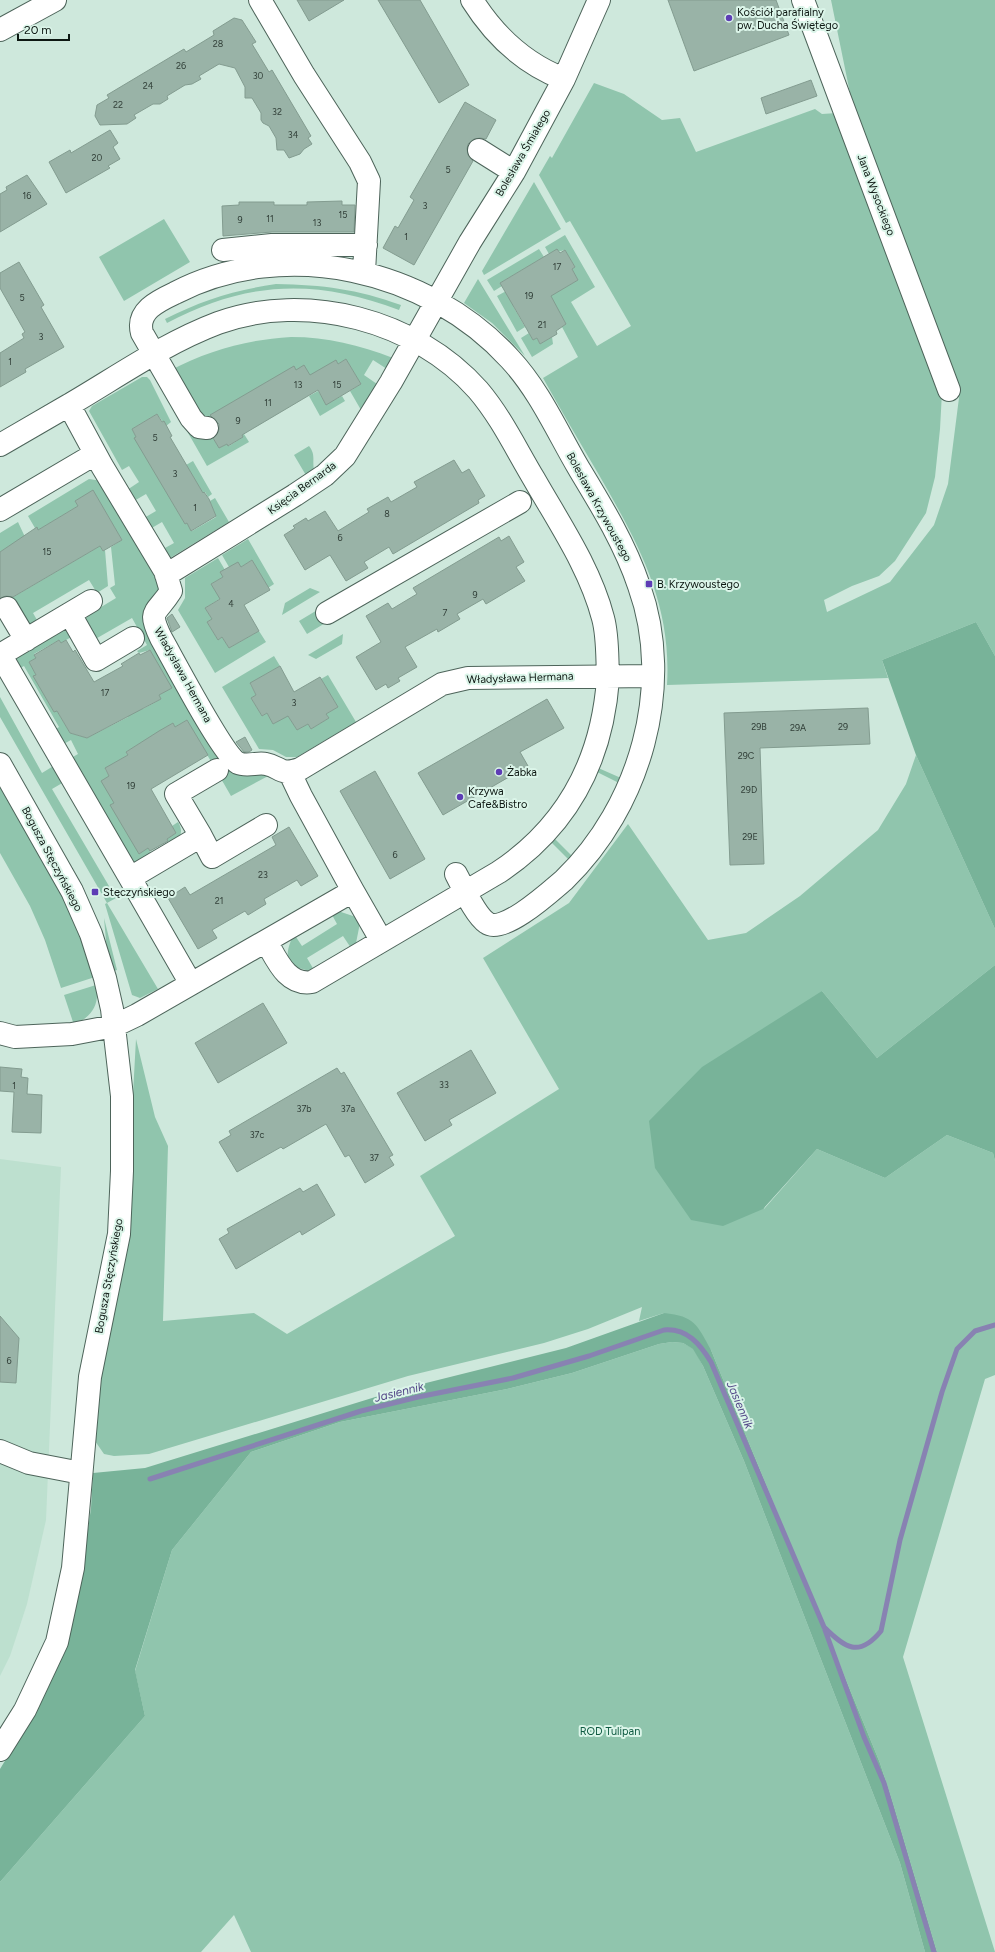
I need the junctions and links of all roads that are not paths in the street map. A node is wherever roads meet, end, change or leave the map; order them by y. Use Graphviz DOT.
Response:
graph roads {
  1 [pos="260,0"];
  2 [pos="472,0"];
  3 [pos="599,0"];
  4 [pos="803,0"];
  5 [pos="52,1"];
  6 [pos="0,30"];
  7 [pos="564,79"];
  8 [pos="479,150"];
  9 [pos="514,172"];
  10 [pos="366,245"];
  11 [pos="223,250"];
  12 [pos="364,272"];
  13 [pos="436,301"];
  14 [pos="414,340"];
  15 [pos="154,355"];
  16 [pos="949,390"];
  17 [pos="68,405"];
  18 [pos="207,428"];
  19 [pos="0,445"];
  20 [pos="95,454"];
  21 [pos="520,502"];
  22 [pos="0,510"];
  23 [pos="166,575"];
  24 [pos="91,601"];
  25 [pos="7,608"];
  26 [pos="327,613"];
  27 [pos="70,614"];
  28 [pos="133,638"];
  29 [pos="26,640"];
  30 [pos="0,654"];
  31 [pos="608,676"];
  32 [pos="653,676"];
  33 [pos="0,764"];
  34 [pos="217,770"];
  35 [pos="290,773"];
  36 [pos="266,825"];
  37 [pos="201,836"];
  38 [pos="130,878"];
  39 [pos="461,883"];
  40 [pos="353,891"];
  41 [pos="381,940"];
  42 [pos="266,941"];
  43 [pos="190,984"];
  44 [pos="114,1026"];
  45 [pos="0,1033"];
  46 [pos="0,1451"];
  47 [pos="81,1473"];
  48 [pos="0,1750"];
  1 -- 10 [label="street"];
  2 -- 7 [label="street"];
  3 -- 7 [label="street, Bolesława Śmiałego"];
  4 -- 16 [label="street, Jana Wysockiego"];
  5 -- 6 [label="street"];
  7 -- 9 [label="street, Bolesława Śmiałego"];
  8 -- 9 [label="street"];
  9 -- 13 [label="street, Bolesława Śmiałego"];
  10 -- 11 [label="street"];
  10 -- 12 [label="street"];
  12 -- 13 [label="street, Bolesława Krzywoustego"];
  12 -- 15 [label="street, Bolesława Krzywoustego"];
  13 -- 14 [label="street, Księcia Bernarda"];
  13 -- 32 [label="street, Bolesława Krzywoustego"];
  14 -- 15 [label="street"];
  14 -- 23 [label="street, Księcia Bernarda"];
  14 -- 31 [label="street"];
  15 -- 17 [label="street"];
  15 -- 18 [label="street, Bolesława Krzywoustego"];
  17 -- 19 [label="street"];
  17 -- 20 [label="street"];
  20 -- 22 [label="street"];
  20 -- 23 [label="street, Władysława Hermana"];
  21 -- 26 [label="street"];
  23 -- 35 [label="street, Władysława Hermana"];
  24 -- 27 [label="street"];
  25 -- 29 [label="street"];
  27 -- 28 [label="street"];
  27 -- 29 [label="street"];
  29 -- 30 [label="street"];
  30 -- 38 [label="street"];
  31 -- 32 [label="street, Władysława Hermana"];
  31 -- 35 [label="street, Władysława Hermana"];
  31 -- 39 [label="street"];
  32 -- 39 [label="street, Bolesława Krzywoustego"];
  33 -- 44 [label="street, Bogusza Stęczyńskiego"];
  34 -- 37 [label="street"];
  35 -- 40 [label="street"];
  36 -- 37 [label="street"];
  37 -- 38 [label="street"];
  38 -- 43 [label="street"];
  39 -- 41 [label="street"];
  40 -- 41 [label="street"];
  40 -- 42 [label="street"];
  41 -- 42 [label="street"];
  42 -- 43 [label="street"];
  43 -- 44 [label="street"];
  44 -- 45 [label="street"];
  44 -- 47 [label="street, Bogusza Stęczyńskiego"];
  46 -- 47 [label="street"];
  47 -- 48 [label="street, Bogusza Stęczyńskiego"];
}
